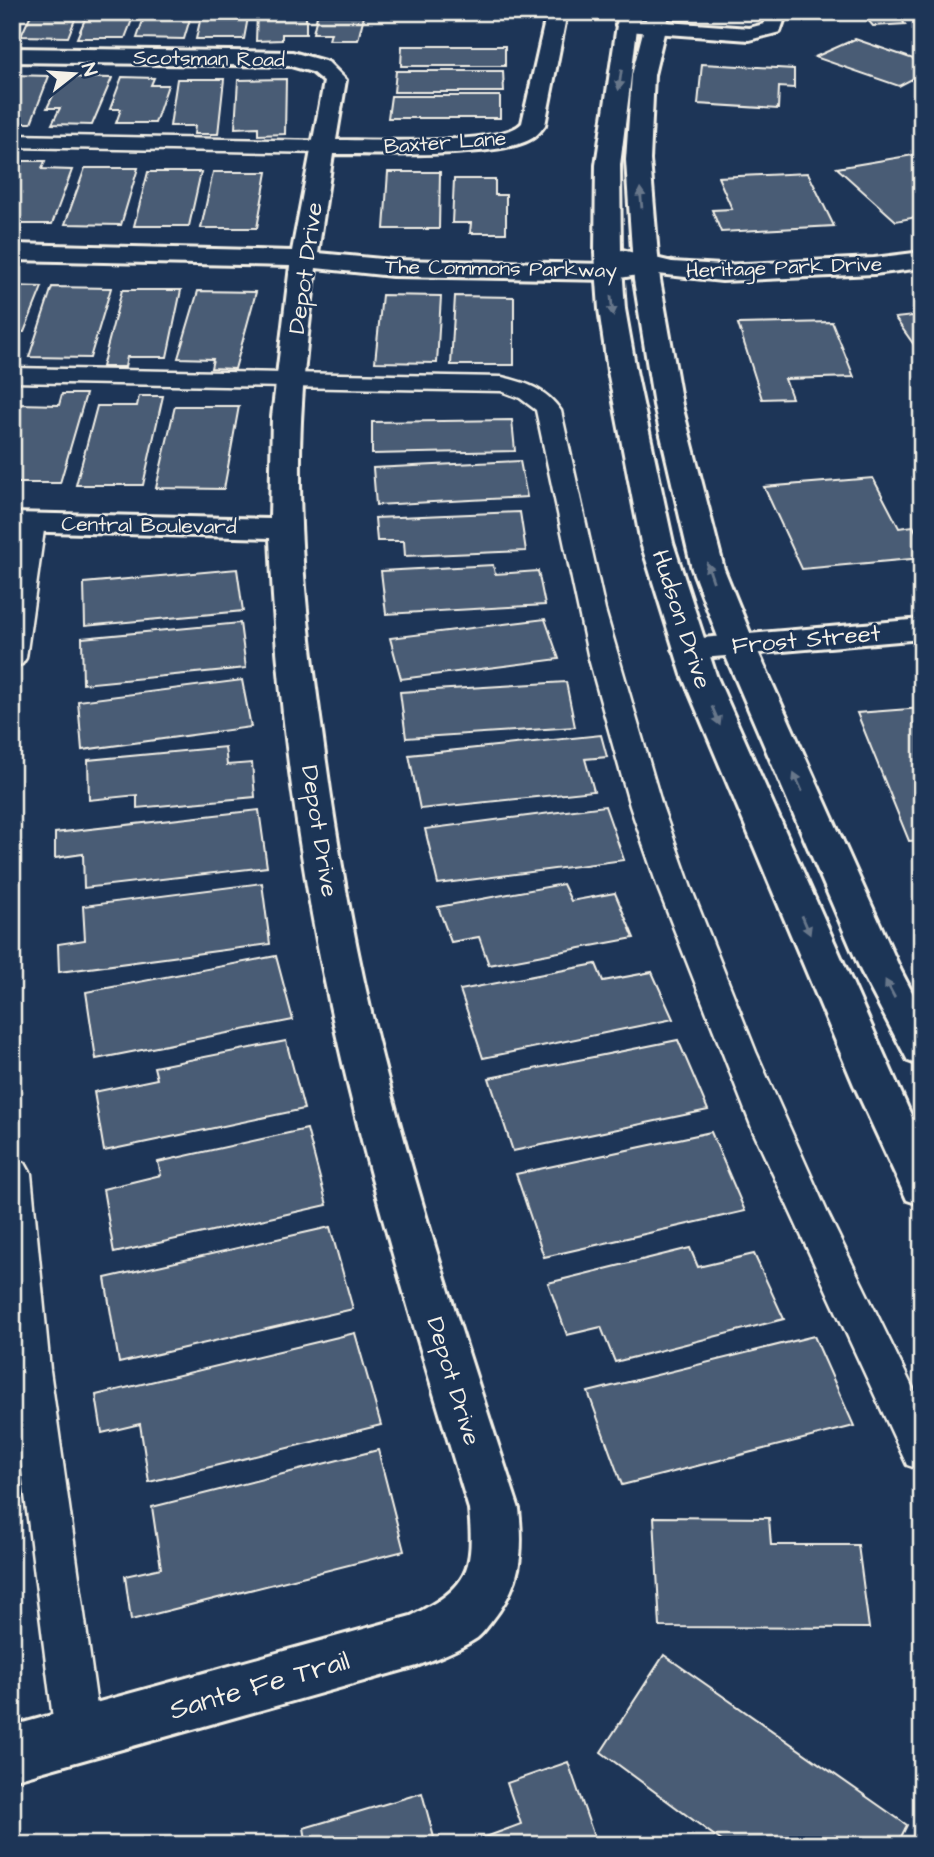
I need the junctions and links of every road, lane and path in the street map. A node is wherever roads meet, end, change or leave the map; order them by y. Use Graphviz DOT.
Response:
graph roads {
  1 [pos="557,12"];
  2 [pos="771,12"];
  3 [pos="642,19"];
  4 [pos="12,55"];
  5 [pos="320,66"];
  6 [pos="12,141"];
  7 [pos="323,147"];
  8 [pos="12,252"];
  9 [pos="302,259"];
  10 [pos="922,260"];
  11 [pos="608,262"];
  12 [pos="647,266"];
  13 [pos="12,375"];
  14 [pos="291,382"];
  15 [pos="22,522"];
  16 [pos="285,529"];
  17 [pos="922,629"];
  18 [pos="738,645"];
  19 [pos="691,649"];
  20 [pos="12,658"];
  21 [pos="922,1050"];
  22 [pos="12,1174"];
  23 [pos="922,1186"];
  24 [pos="922,1451"];
  25 [pos="489,1585"];
  26 [pos="78,1735"];
  27 [pos="12,1753"];
  1 -- 7 [label="street, Baxter Lane"];
  2 -- 3 [label="street"];
  3 -- 11 [label="street, Hudson Drive, one-way"];
  12 -- 3 [label="street, Hudson Drive, one-way"];
  4 -- 5 [label="street, Scotsman Road"];
  5 -- 7 [label="street, Depot Drive"];
  6 -- 7 [label="lane"];
  7 -- 9 [label="street, Depot Drive"];
  8 -- 9 [label="street, The Commons Parkway"];
  9 -- 11 [label="street, The Commons Parkway"];
  9 -- 14 [label="street, Depot Drive"];
  10 -- 12 [label="street, Heritage Park Drive"];
  11 -- 12 [label="street, The Commons Parkway"];
  11 -- 19 [label="street, Hudson Drive, one-way"];
  18 -- 12 [label="street, Hudson Drive, one-way"];
  13 -- 14 [label="lane"];
  14 -- 16 [label="street, Depot Drive"];
  14 -- 24 [label="lane"];
  15 -- 16 [label="street, Central Boulevard"];
  15 -- 20 [label="lane"];
  16 -- 25 [label="street, Depot Drive"];
  17 -- 18 [label="street, Frost Street"];
  18 -- 19 [label="street, Frost Street"];
  21 -- 18 [label="street, Hudson Drive, one-way"];
  19 -- 23 [label="street, Hudson Drive, one-way"];
  22 -- 26 [label="lane"];
  25 -- 26 [label="street, Sante Fe Trail"];
  26 -- 27 [label="street, Sante Fe Trail"];
}
